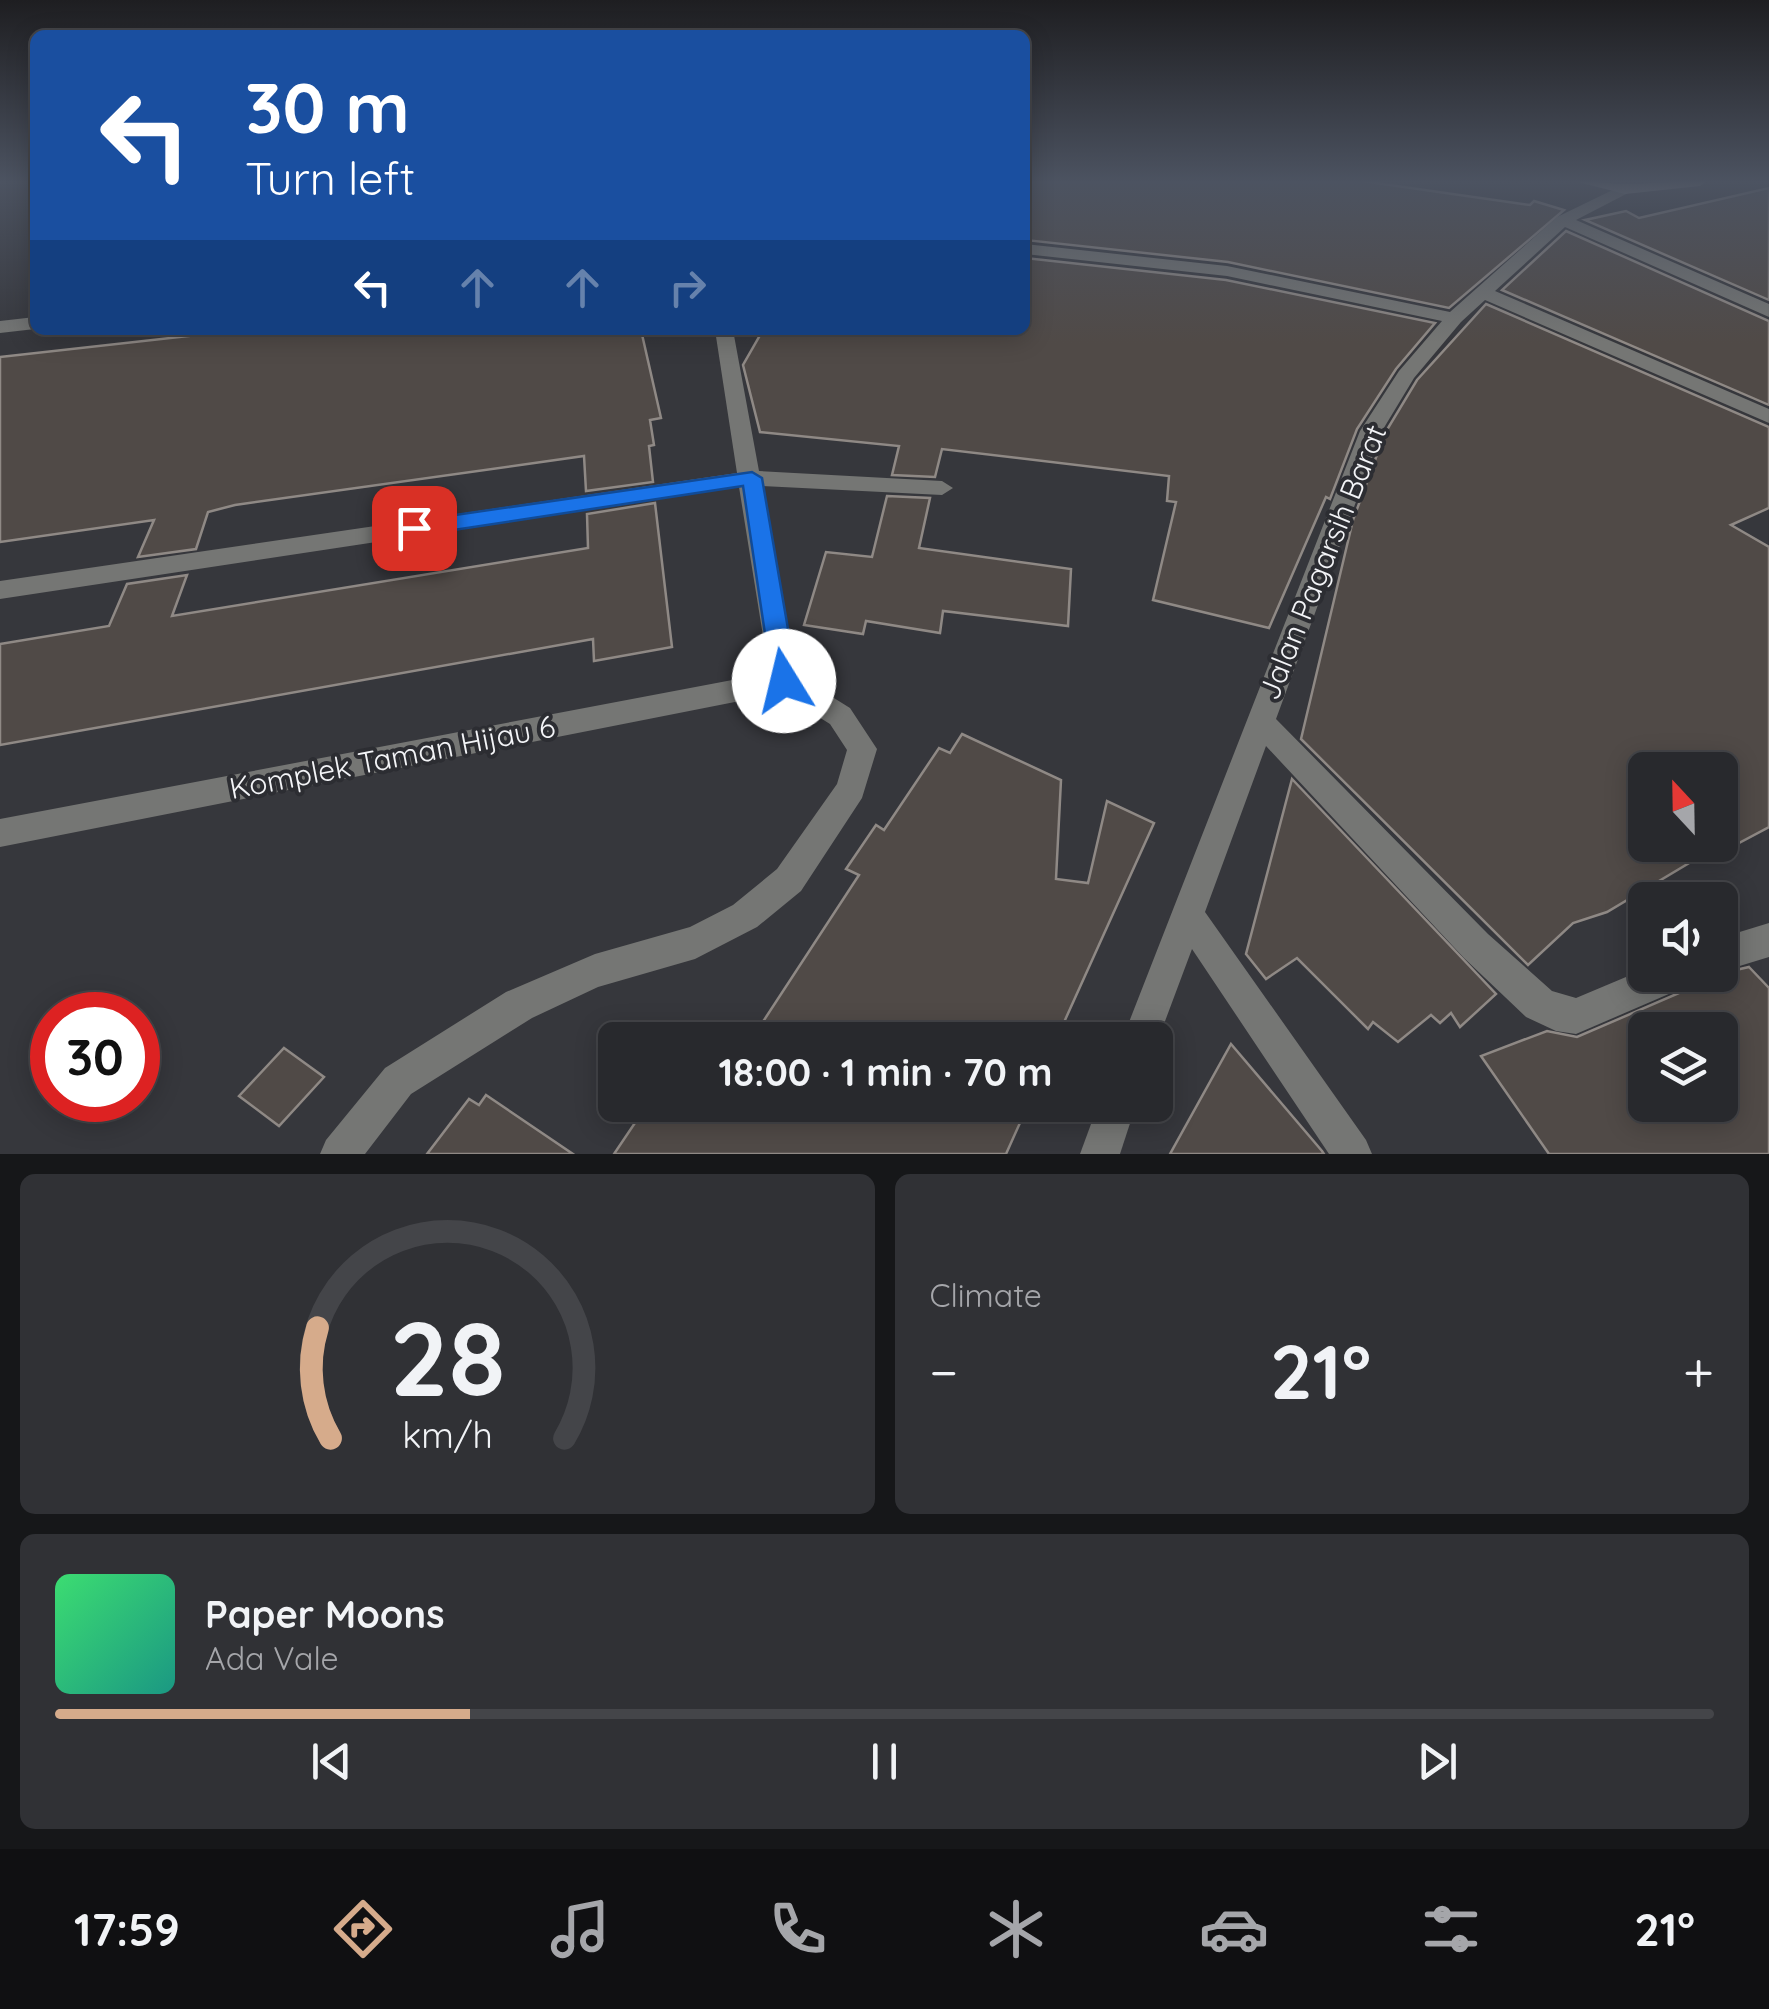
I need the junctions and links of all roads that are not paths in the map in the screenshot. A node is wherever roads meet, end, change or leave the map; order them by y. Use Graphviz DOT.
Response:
graph roads {
  1 [pos="1546,235"];
  2 [pos="1597,235"];
  3 [pos="1030,250"];
  4 [pos="1483,292"];
  5 [pos="1769,311"];
  6 [pos="1454,318"];
  7 [pos="30,324"];
  8 [pos="0,327"];
  9 [pos="725,335"];
  10 [pos="1769,416"];
  11 [pos="752,478"];
  12 [pos="942,488"];
  13 [pos="0,590"];
  14 [pos="784,681"];
  15 [pos="1259,720"];
  16 [pos="0,832"];
  17 [pos="1186,912"];
  18 [pos="1769,940"];
  19 [pos="1738,949"];
  20 [pos="1633,992"];
  21 [pos="1146,1022"];
  22 [pos="1111,1122"];
  23 [pos="340,1154"];
  24 [pos="1100,1154"];
  25 [pos="1352,1154"];
  1 -- 4 [label="street, Jalan Pagarsih Barat"];
  2 -- 5 [label="street"];
  3 -- 6 [label="street"];
  4 -- 6 [label="street, Jalan Pagarsih Barat"];
  4 -- 10 [label="street"];
  6 -- 15 [label="street, Jalan Pagarsih Barat"];
  7 -- 8 [label="street"];
  9 -- 11 [label="street"];
  11 -- 12 [label="street"];
  11 -- 13 [label="street"];
  11 -- 14 [label="street"];
  14 -- 16 [label="street, Komplek Taman Hijau 6"];
  14 -- 23 [label="street"];
  15 -- 17 [label="street, Jalan Pagarsih Barat"];
  15 -- 20 [label="street"];
  17 -- 21 [label="street, Jalan Pagarsih Barat"];
  17 -- 25 [label="street"];
  18 -- 19 [label="street"];
  22 -- 24 [label="street"];
}
